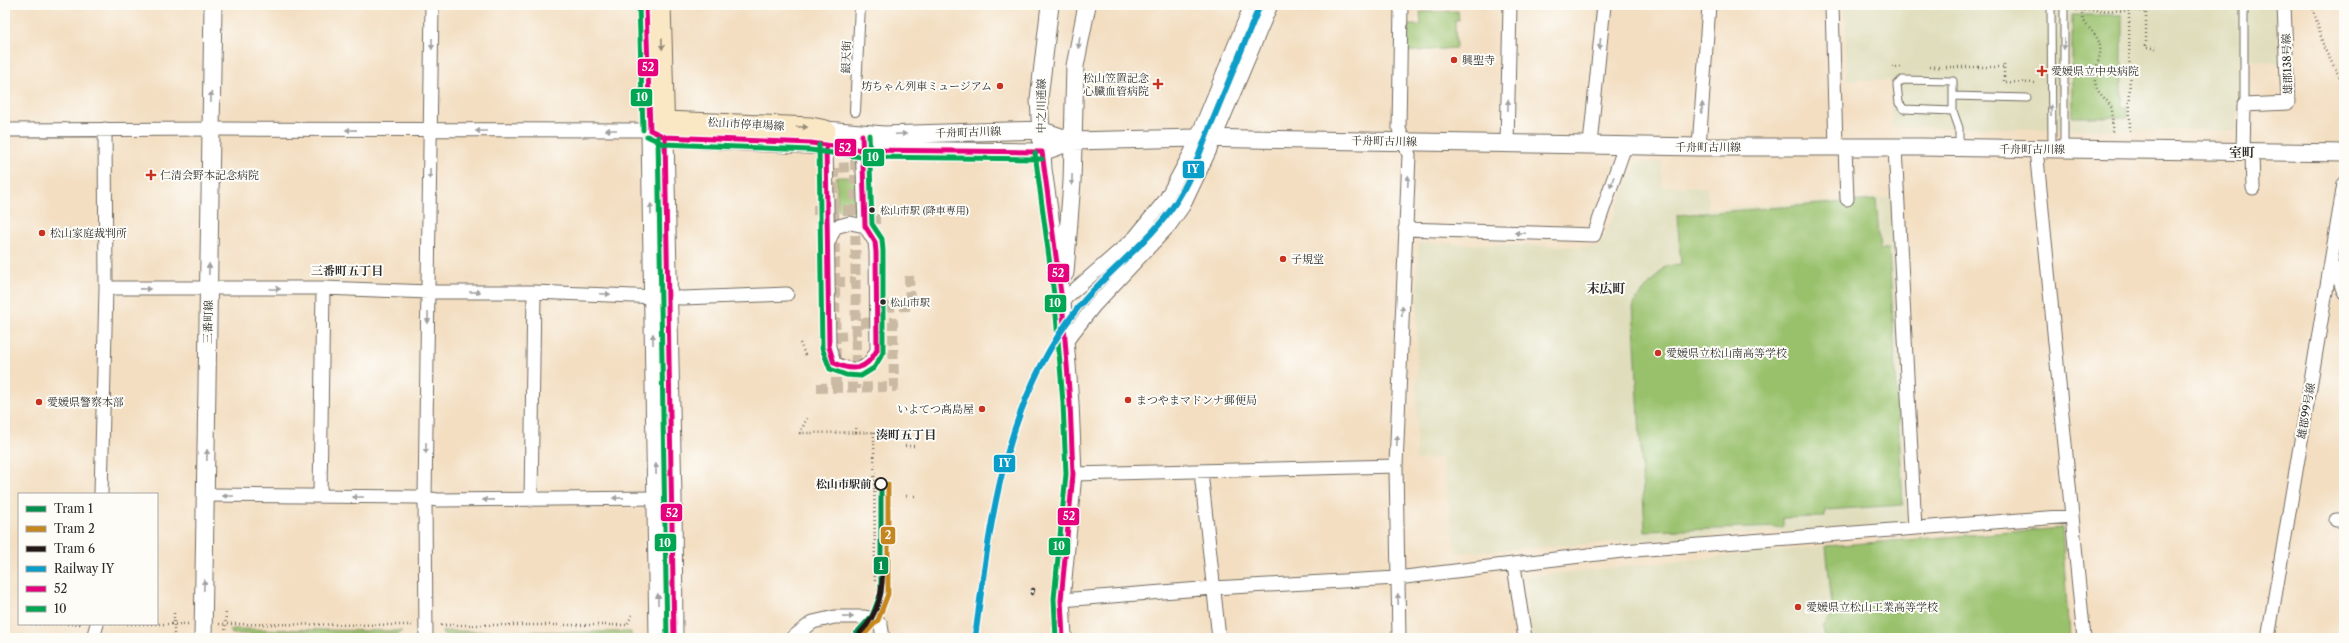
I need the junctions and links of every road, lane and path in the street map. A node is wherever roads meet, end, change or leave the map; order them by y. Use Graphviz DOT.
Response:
graph roads {
  1 [pos="213,5"];
  2 [pos="432,5"];
  3 [pos="646,5"];
  4 [pos="660,5"];
  5 [pos="860,5"];
  6 [pos="1050,5"];
  7 [pos="1087,5"];
  8 [pos="1251,5"];
  9 [pos="1271,5"];
  10 [pos="1401,5"];
  11 [pos="1510,5"];
  12 [pos="1604,5"];
  13 [pos="1709,5"];
  14 [pos="1832,5"];
  15 [pos="2051,5"];
  16 [pos="2244,5"];
  17 [pos="2284,5"];
  18 [pos="2312,5"];
  19 [pos="2064,7"];
  20 [pos="2082,10"];
  21 [pos="2130,10"];
  22 [pos="2156,48"];
  23 [pos="1892,67"];
  24 [pos="1906,67"];
  25 [pos="1929,67"];
  26 [pos="2038,83"];
  27 [pos="2344,85"];
  28 [pos="1953,96"];
  29 [pos="2027,98"];
  30 [pos="2244,105"];
  31 [pos="855,111"];
  32 [pos="1953,111"];
  33 [pos="210,128"];
  34 [pos="105,129"];
  35 [pos="660,129"];
  36 [pos="5,130"];
  37 [pos="1040,130"];
  38 [pos="431,131"];
  39 [pos="2112,132"];
  40 [pos="826,138"];
  41 [pos="1196,138"];
  42 [pos="1214,138"];
  43 [pos="1073,141"];
  44 [pos="862,142"];
  45 [pos="1404,142"];
  46 [pos="1507,144"];
  47 [pos="1590,144"];
  48 [pos="1625,146"];
  49 [pos="1699,147"];
  50 [pos="1841,147"];
  51 [pos="1895,148"];
  52 [pos="1958,148"];
  53 [pos="2051,149"];
  54 [pos="2130,150"];
  55 [pos="1042,152"];
  56 [pos="2247,153"];
  57 [pos="2344,153"];
  58 [pos="2344,184"];
  59 [pos="2253,188"];
  60 [pos="1847,199"];
  61 [pos="865,226"];
  62 [pos="1405,229"];
  63 [pos="827,246"];
  64 [pos="2331,264"];
  65 [pos="106,288"];
  66 [pos="323,288"];
  67 [pos="208,289"];
  68 [pos="429,292"];
  69 [pos="534,292"];
  70 [pos="2344,293"];
  71 [pos="786,294"];
  72 [pos="660,296"];
  73 [pos="1062,302"];
  74 [pos="800,343"];
  75 [pos="1065,344"];
  76 [pos="806,357"];
  77 [pos="807,418"];
  78 [pos="856,427"];
  79 [pos="874,432"];
  80 [pos="905,432"];
  81 [pos="856,433"];
  82 [pos="905,446"];
  83 [pos="916,446"];
  84 [pos="1396,466"];
  85 [pos="1201,472"];
  86 [pos="1073,474"];
  87 [pos="101,493"];
  88 [pos="206,495"];
  89 [pos="320,496"];
  90 [pos="906,496"];
  91 [pos="917,496"];
  92 [pos="425,498"];
  93 [pos="665,498"];
  94 [pos="531,500"];
  95 [pos="2072,516"];
  96 [pos="1915,528"];
  97 [pos="1514,566"];
  98 [pos="1397,578"];
  99 [pos="875,582"];
  100 [pos="1213,588"];
  101 [pos="1061,600"];
  102 [pos="226,610"];
  103 [pos="174,613"];
  104 [pos="632,615"];
  105 [pos="158,624"];
  106 [pos="174,624"];
  107 [pos="226,624"];
  108 [pos="97,625"];
  109 [pos="203,631"];
  110 [pos="426,631"];
  111 [pos="92,638"];
  112 [pos="174,638"];
  113 [pos="225,638"];
  114 [pos="658,638"];
  115 [pos="674,638"];
  116 [pos="792,638"];
  117 [pos="882,638"];
  118 [pos="1063,638"];
  119 [pos="1219,638"];
  120 [pos="1399,638"];
  121 [pos="1525,638"];
  122 [pos="2084,638"];
  123 [pos="2268,638"];
  33 -- 1 [label="street, 三番町線, one-way"];
  2 -- 38 [label="street, one-way"];
  3 -- 35 [label="main road"];
  4 -- 35 [label="main road, one-way"];
  5 -- 31 [label="street, 銀天街"];
  6 -- 37 [label="street, 中之川通線"];
  7 -- 43 [label="street, 中之川通線, one-way"];
  8 -- 41 [label="street"];
  9 -- 42 [label="street"];
  10 -- 45 [label="street"];
  46 -- 11 [label="street, one-way"];
  12 -- 47 [label="street, one-way"];
  49 -- 13 [label="street, one-way"];
  14 -- 50 [label="street"];
  53 -- 15 [label="lane, one-way"];
  16 -- 30 [label="lane"];
  17 -- 30 [label="street, 雄郡138号線"];
  18 -- 27 [label="path"];
  19 -- 20 [label="path"];
  19 -- 53 [label="lane, one-way"];
  20 -- 21 [label="path"];
  20 -- 39 [label="path"];
  21 -- 22 [label="path"];
  21 -- 54 [label="path"];
  23 -- 24 [label="path"];
  25 -- 26 [label="path"];
  28 -- 29 [label="lane"];
  28 -- 32 [label="lane"];
  28 -- 32 [label="lane"];
  30 -- 56 [label="street"];
  32 -- 52 [label="lane"];
  33 -- 34 [label="street"];
  38 -- 33 [label="street, one-way"];
  67 -- 33 [label="street, 三番町線, one-way"];
  34 -- 36 [label="street"];
  34 -- 65 [label="street"];
  35 -- 38 [label="street, one-way"];
  35 -- 40 [label="main road, 松山市停車場線"];
  35 -- 72 [label="street"];
  37 -- 43 [label="street, 千舟町古川線"];
  44 -- 37 [label="street, 千舟町古川線, one-way"];
  37 -- 55 [label="street, 中之川通線"];
  38 -- 68 [label="street, one-way"];
  40 -- 44 [label="street"];
  40 -- 63 [label="street"];
  41 -- 42 [label="street, 千舟町古川線"];
  41 -- 43 [label="street, 千舟町古川線"];
  41 -- 73 [label="street"];
  42 -- 45 [label="street, 千舟町古川線"];
  42 -- 75 [label="street"];
  43 -- 55 [label="street, 千舟町古川線"];
  43 -- 73 [label="street, 中之川通線, one-way"];
  44 -- 55 [label="street, 千舟町古川線"];
  44 -- 61 [label="street"];
  45 -- 46 [label="street, 千舟町古川線"];
  62 -- 45 [label="street, one-way"];
  46 -- 47 [label="street, 千舟町古川線"];
  47 -- 48 [label="street, 千舟町古川線"];
  48 -- 49 [label="street, 千舟町古川線"];
  48 -- 62 [label="street, one-way"];
  49 -- 50 [label="street, 千舟町古川線"];
  50 -- 51 [label="street, 千舟町古川線"];
  50 -- 60 [label="street"];
  51 -- 52 [label="street, 千舟町古川線"];
  51 -- 96 [label="street"];
  52 -- 53 [label="street, 千舟町古川線"];
  53 -- 54 [label="street, 千舟町古川線"];
  53 -- 95 [label="street"];
  54 -- 56 [label="street, 千舟町古川線"];
  55 -- 73 [label="street, 中之川通線"];
  56 -- 57 [label="street, 千舟町古川線"];
  56 -- 59 [label="street"];
  58 -- 64 [label="street, 雄郡99号線"];
  61 -- 63 [label="street"];
  61 -- 63 [label="street"];
  84 -- 62 [label="street, one-way"];
  64 -- 70 [label="street"];
  64 -- 123 [label="street, 雄郡99号線"];
  65 -- 67 [label="street, one-way"];
  65 -- 87 [label="street"];
  67 -- 66 [label="street, one-way"];
  66 -- 68 [label="street"];
  66 -- 89 [label="street"];
  88 -- 67 [label="street, 三番町線, one-way"];
  68 -- 69 [label="street, one-way"];
  68 -- 92 [label="street, one-way"];
  69 -- 72 [label="street, one-way"];
  69 -- 94 [label="street"];
  71 -- 72 [label="street"];
  72 -- 93 [label="street"];
  73 -- 75 [label="street, 中之川通線"];
  74 -- 76 [label="path"];
  75 -- 86 [label="street, 中之川通線"];
  77 -- 81 [label="path"];
  78 -- 81 [label="path"];
  79 -- 80 [label="path"];
  79 -- 81 [label="path"];
  79 -- 99 [label="path"];
  82 -- 83 [label="path"];
  84 -- 85 [label="street"];
  84 -- 98 [label="street"];
  85 -- 86 [label="street"];
  85 -- 100 [label="street"];
  86 -- 101 [label="street, 中之川通線"];
  89 -- 88 [label="street, one-way"];
  109 -- 88 [label="street, 三番町線, one-way"];
  92 -- 89 [label="street, one-way"];
  90 -- 91 [label="path"];
  94 -- 92 [label="street, one-way"];
  92 -- 110 [label="street"];
  93 -- 94 [label="street, one-way"];
  114 -- 93 [label="street, one-way"];
  93 -- 115 [label="street"];
  95 -- 96 [label="street"];
  95 -- 122 [label="street"];
  96 -- 97 [label="street"];
  97 -- 98 [label="street"];
  97 -- 121 [label="street"];
  98 -- 100 [label="street"];
  120 -- 98 [label="street, one-way"];
  100 -- 101 [label="street"];
  100 -- 119 [label="street"];
  101 -- 118 [label="street, 中之川通線"];
  102 -- 107 [label="path"];
  103 -- 106 [label="path"];
  104 -- 110 [label="path"];
  105 -- 106 [label="path"];
  106 -- 109 [label="path"];
  106 -- 112 [label="path"];
  107 -- 109 [label="path"];
  107 -- 110 [label="path"];
  107 -- 113 [label="path"];
  108 -- 111 [label="street"];
  116 -- 117 [label="street, one-way"];
}
